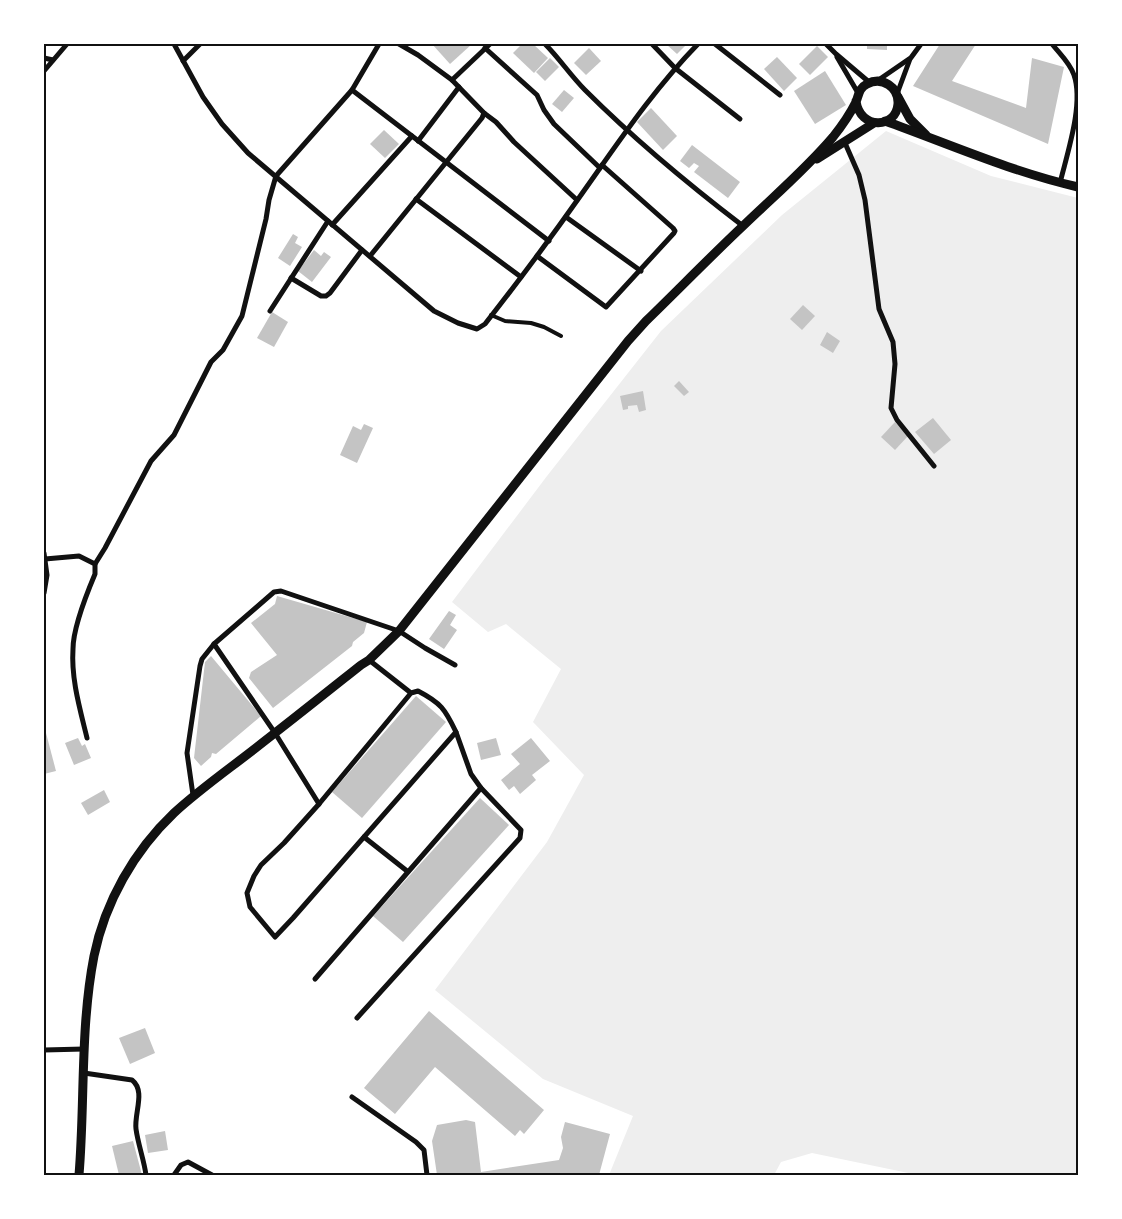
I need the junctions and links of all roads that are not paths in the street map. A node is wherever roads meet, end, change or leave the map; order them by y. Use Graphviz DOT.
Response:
graph roads {
  1 [pos="67,44"];
  2 [pos="174,44"];
  3 [pos="200,44"];
  4 [pos="379,44"];
  5 [pos="399,44"];
  6 [pos="490,44"];
  7 [pos="545,44"];
  8 [pos="652,44"];
  9 [pos="698,44"];
  10 [pos="715,44"];
  11 [pos="826,44"];
  12 [pos="921,44"];
  13 [pos="1052,44"];
  14 [pos="485,48"];
  15 [pos="836,54"];
  16 [pos="44,58"];
  17 [pos="910,59"];
  18 [pos="53,60"];
  19 [pos="183,61"];
  20 [pos="674,68"];
  21 [pos="44,71"];
  22 [pos="452,80"];
  23 [pos="873,81"];
  24 [pos="459,87"];
  25 [pos="352,90"];
  26 [pos="780,95"];
  27 [pos="897,95"];
  28 [pos="857,97"];
  29 [pos="484,113"];
  30 [pos="740,119"];
  31 [pos="885,121"];
  32 [pos="874,123"];
  33 [pos="627,130"];
  34 [pos="412,136"];
  35 [pos="928,136"];
  36 [pos="418,141"];
  37 [pos="845,143"];
  38 [pos="446,162"];
  39 [pos="811,163"];
  40 [pos="601,166"];
  41 [pos="276,176"];
  42 [pos="1060,183"];
  43 [pos="1078,187"];
  44 [pos="416,199"];
  45 [pos="577,200"];
  46 [pos="566,216"];
  47 [pos="330,223"];
  48 [pos="743,226"];
  49 [pos="549,241"];
  50 [pos="362,250"];
  51 [pos="370,256"];
  52 [pos="537,256"];
  53 [pos="641,271"];
  54 [pos="521,277"];
  55 [pos="291,278"];
  56 [pos="270,311"];
  57 [pos="492,315"];
  58 [pos="561,336"];
  59 [pos="934,466"];
  60 [pos="44,556"];
  61 [pos="96,564"];
  62 [pos="46,575"];
  63 [pos="44,593"];
  64 [pos="399,631"];
  65 [pos="214,644"];
  66 [pos="369,660"];
  67 [pos="455,665"];
  68 [pos="411,693"];
  69 [pos="456,732"];
  70 [pos="275,733"];
  71 [pos="87,738"];
  72 [pos="481,788"];
  73 [pos="194,796"];
  74 [pos="319,804"];
  75 [pos="364,837"];
  76 [pos="407,871"];
  77 [pos="315,979"];
  78 [pos="357,1018"];
  79 [pos="84,1049"];
  80 [pos="44,1050"];
  81 [pos="84,1073"];
  82 [pos="352,1097"];
  83 [pos="79,1175"];
  84 [pos="146,1175"];
  85 [pos="174,1175"];
  86 [pos="212,1175"];
  87 [pos="428,1175"];
  1 -- 18 [label="street"];
  2 -- 19 [label="street"];
  3 -- 19 [label="street"];
  4 -- 25 [label="street"];
  5 -- 22 [label="street"];
  6 -- 14 [label="street"];
  7 -- 33 [label="street"];
  8 -- 20 [label="street"];
  9 -- 20 [label="street"];
  10 -- 26 [label="street"];
  11 -- 15 [label="street"];
  12 -- 17 [label="street"];
  13 -- 42 [label="street"];
  14 -- 22 [label="street"];
  14 -- 40 [label="street"];
  15 -- 23 [label="street"];
  15 -- 28 [label="street"];
  16 -- 18 [label="street"];
  17 -- 23 [label="street"];
  17 -- 27 [label="street"];
  18 -- 21 [label="street"];
  19 -- 41 [label="street"];
  20 -- 30 [label="street"];
  20 -- 33 [label="street"];
  22 -- 24 [label="street"];
  23 -- 27 [label="street"];
  23 -- 28 [label="street"];
  24 -- 29 [label="street"];
  24 -- 36 [label="street"];
  25 -- 34 [label="street"];
  25 -- 41 [label="street"];
  27 -- 31 [label="street"];
  27 -- 35 [label="street"];
  28 -- 32 [label="street"];
  28 -- 39 [label="street"];
  29 -- 38 [label="street"];
  29 -- 45 [label="street"];
  31 -- 32 [label="street"];
  31 -- 35 [label="street"];
  32 -- 37 [label="street"];
  33 -- 40 [label="street"];
  33 -- 48 [label="street"];
  34 -- 36 [label="street"];
  34 -- 47 [label="street"];
  35 -- 42 [label="street"];
  36 -- 38 [label="street"];
  37 -- 39 [label="street"];
  37 -- 59 [label="street"];
  38 -- 44 [label="street"];
  38 -- 49 [label="street"];
  39 -- 48 [label="street"];
  40 -- 45 [label="street"];
  40 -- 53 [label="street"];
  41 -- 47 [label="street"];
  41 -- 61 [label="street"];
  42 -- 43 [label="street"];
  44 -- 51 [label="street"];
  44 -- 54 [label="street"];
  45 -- 46 [label="street"];
  46 -- 49 [label="street"];
  46 -- 53 [label="street"];
  47 -- 50 [label="street"];
  47 -- 55 [label="street"];
  48 -- 64 [label="street"];
  49 -- 52 [label="street"];
  50 -- 51 [label="street"];
  50 -- 55 [label="street"];
  51 -- 57 [label="street"];
  52 -- 53 [label="street"];
  52 -- 54 [label="street"];
  54 -- 57 [label="street"];
  55 -- 56 [label="street"];
  57 -- 58 [label="lane"];
  60 -- 61 [label="street"];
  60 -- 62 [label="street"];
  61 -- 71 [label="street"];
  62 -- 63 [label="street"];
  64 -- 65 [label="street"];
  64 -- 66 [label="street"];
  64 -- 67 [label="street"];
  65 -- 70 [label="street"];
  65 -- 73 [label="street"];
  66 -- 68 [label="street"];
  66 -- 70 [label="street"];
  68 -- 69 [label="street"];
  68 -- 74 [label="street"];
  69 -- 72 [label="street"];
  69 -- 75 [label="street"];
  70 -- 73 [label="street"];
  70 -- 74 [label="street"];
  72 -- 76 [label="street"];
  72 -- 78 [label="street"];
  73 -- 79 [label="street"];
  74 -- 75 [label="street"];
  75 -- 76 [label="street"];
  76 -- 77 [label="street"];
  79 -- 80 [label="street"];
  79 -- 81 [label="street"];
  81 -- 83 [label="street"];
  81 -- 84 [label="street"];
  82 -- 87 [label="street"];
  85 -- 86 [label="street"];
}
